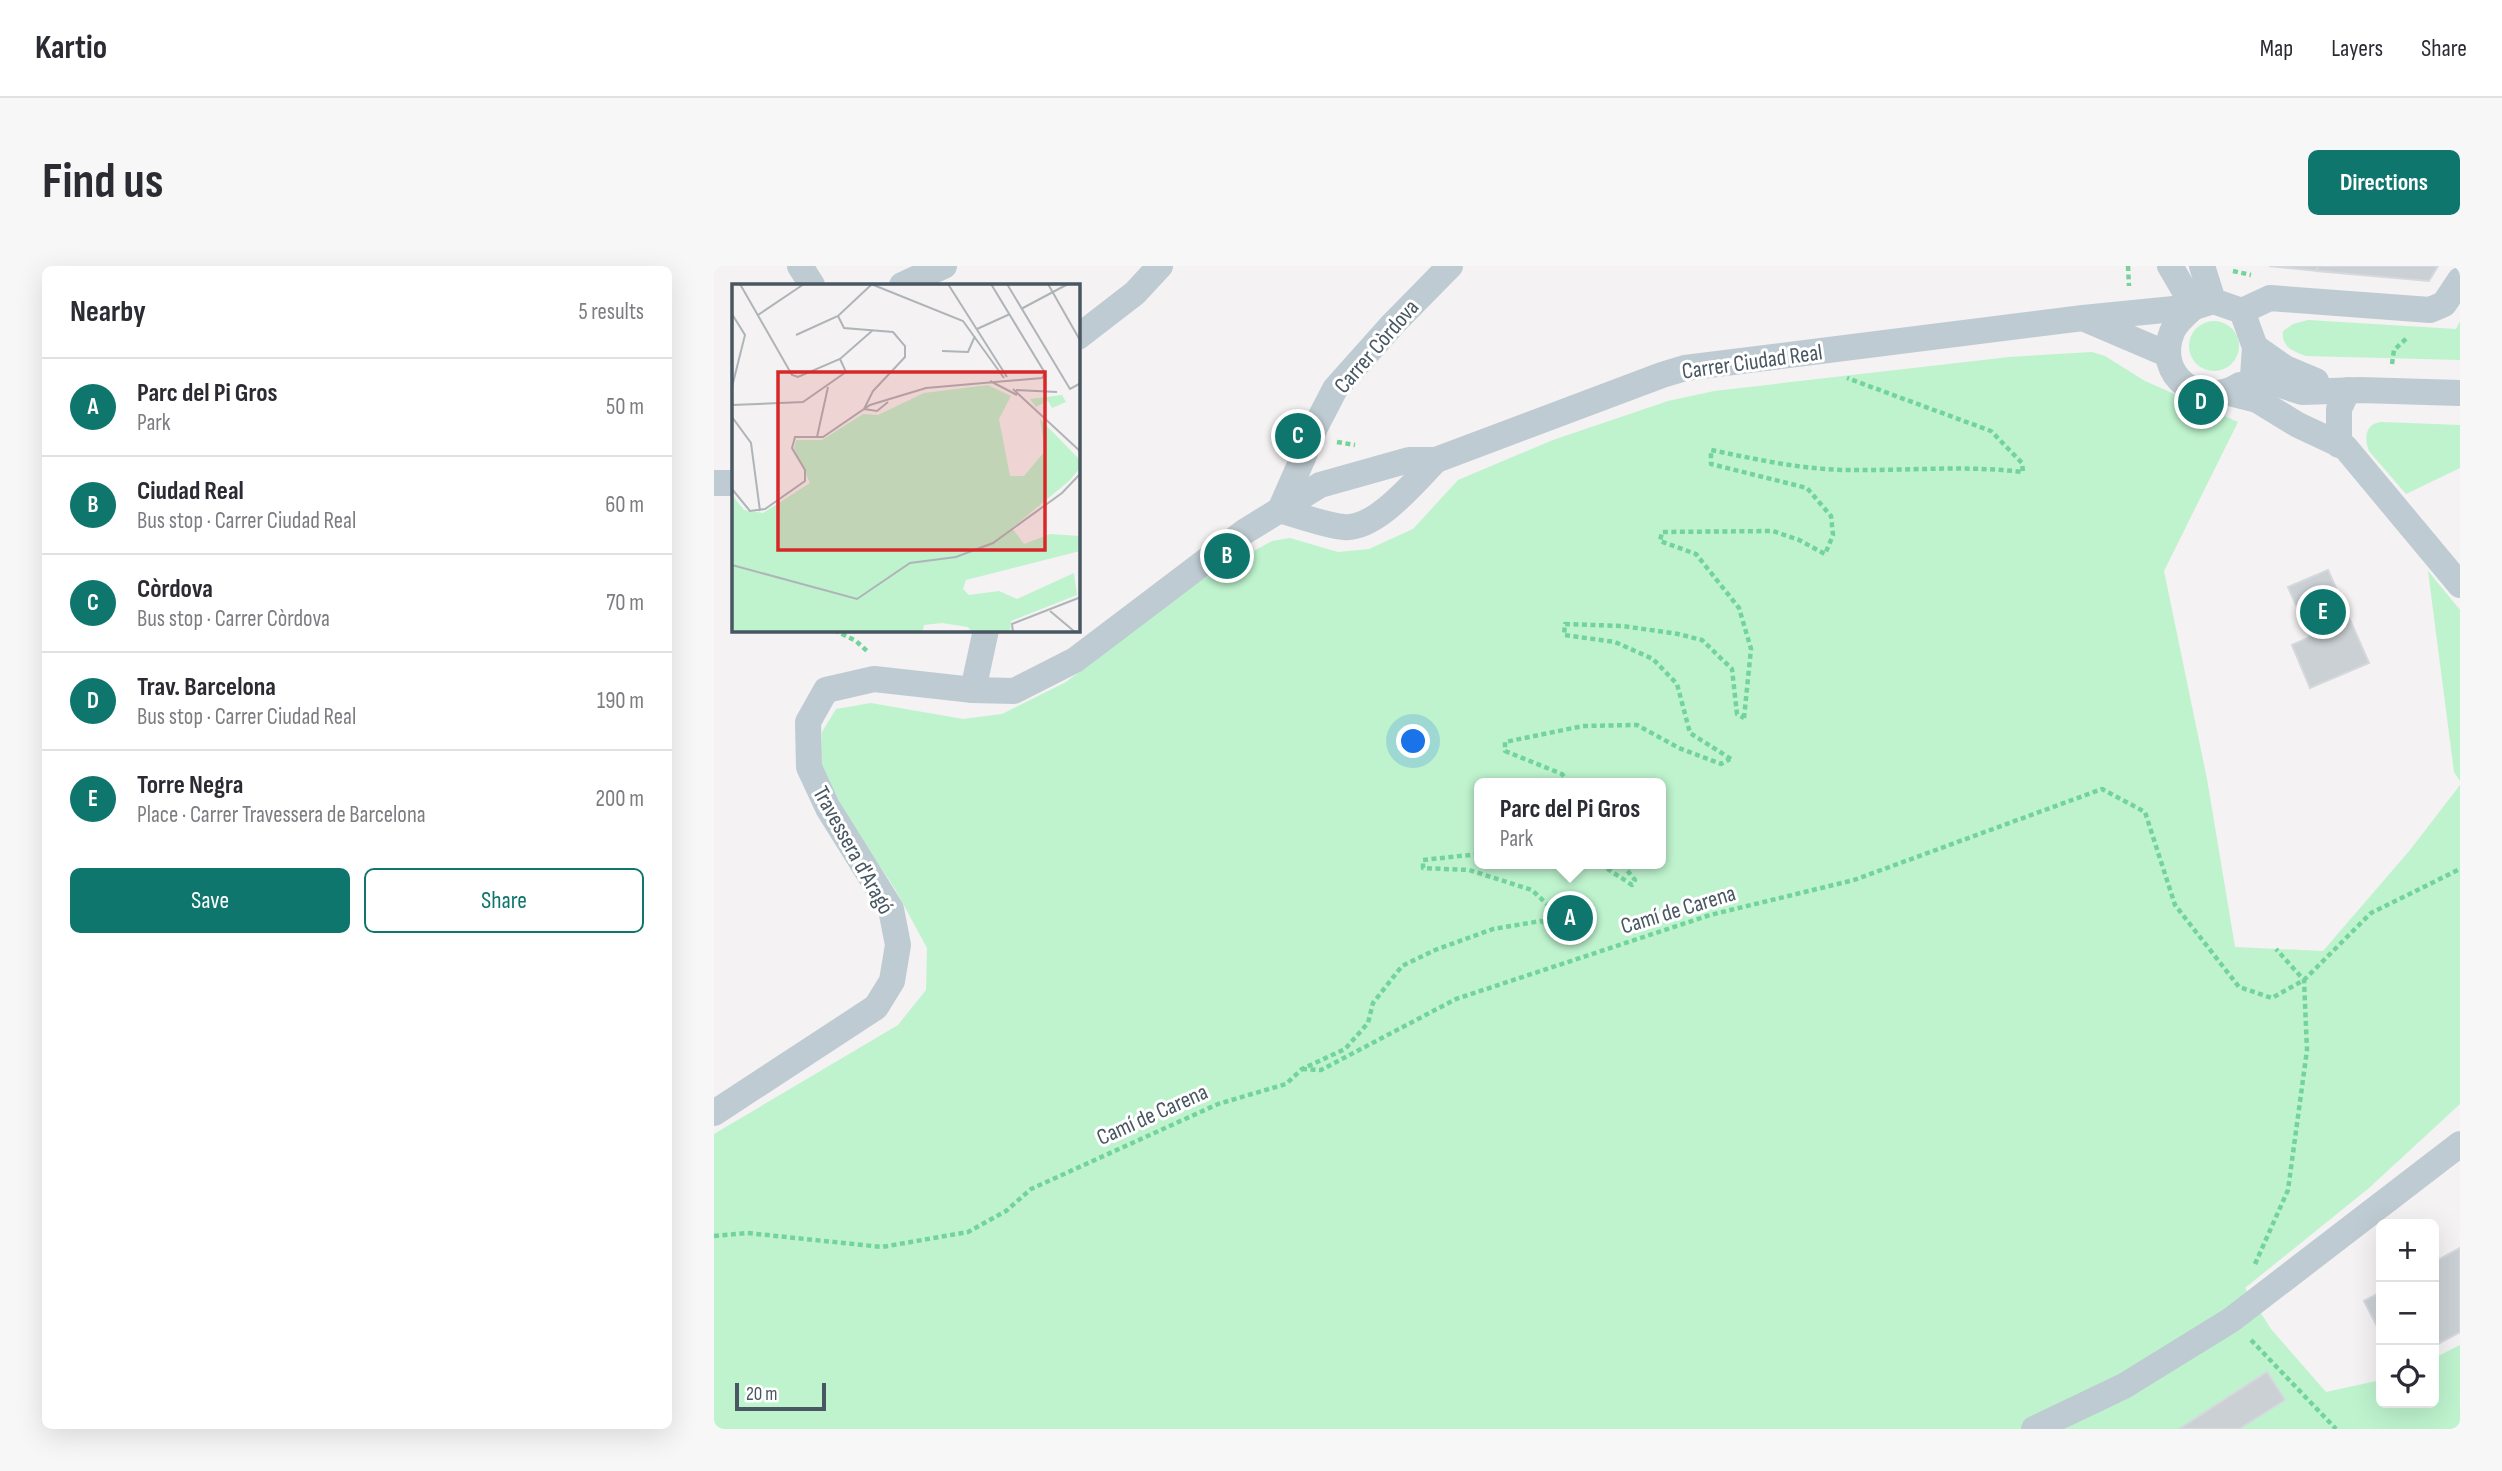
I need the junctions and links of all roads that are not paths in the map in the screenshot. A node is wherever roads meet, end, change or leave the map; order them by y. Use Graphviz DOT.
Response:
graph roads {
  1 [pos="800,266"];
  2 [pos="944,266"];
  3 [pos="1160,266"];
  4 [pos="1450,266"];
  5 [pos="2170,266"];
  6 [pos="2202,266"];
  7 [pos="2460,280"];
  8 [pos="811,284"];
  9 [pos="904,284"];
  10 [pos="2204,304"];
  11 [pos="2242,311"];
  12 [pos="2083,318"];
  13 [pos="1080,335"];
  14 [pos="2255,347"];
  15 [pos="2168,354"];
  16 [pos="2253,376"];
  17 [pos="2343,390"];
  18 [pos="2225,392"];
  19 [pos="2460,393"];
  20 [pos="2339,445"];
  21 [pos="1436,460"];
  22 [pos="714,483"];
  23 [pos="732,483"];
  24 [pos="1280,510"];
  25 [pos="2460,585"];
  26 [pos="986,632"];
  27 [pos="973,690"];
  28 [pos="714,1113"];
  29 [pos="2460,1143"];
  30 [pos="2034,1429"];
  1 -- 8 [label="street"];
  2 -- 9 [label="street"];
  3 -- 13 [label="street"];
  4 -- 24 [label="street, Carrer Còrdova"];
  5 -- 10 [label="street"];
  6 -- 10 [label="street"];
  7 -- 11 [label="street"];
  10 -- 11 [label="street, Carrer Ciudad Real"];
  10 -- 12 [label="street, Carrer Ciudad Real"];
  10 -- 15 [label="street"];
  11 -- 14 [label="street"];
  12 -- 15 [label="street"];
  12 -- 21 [label="street, Carrer Ciudad Real"];
  14 -- 16 [label="street"];
  14 -- 17 [label="street"];
  15 -- 18 [label="street"];
  16 -- 17 [label="street"];
  16 -- 18 [label="street"];
  16 -- 20 [label="street"];
  17 -- 19 [label="street"];
  17 -- 20 [label="street"];
  18 -- 20 [label="street"];
  20 -- 25 [label="street"];
  21 -- 24 [label="street, Carrer Ciudad Real"];
  21 -- 24 [label="street, Carrer Ciudad Real"];
  22 -- 23 [label="street"];
  24 -- 27 [label="street, Carrer Ciudad Real"];
  26 -- 27 [label="street"];
  27 -- 28 [label="street, Travessera d'Aragó"];
  29 -- 30 [label="street"];
}
